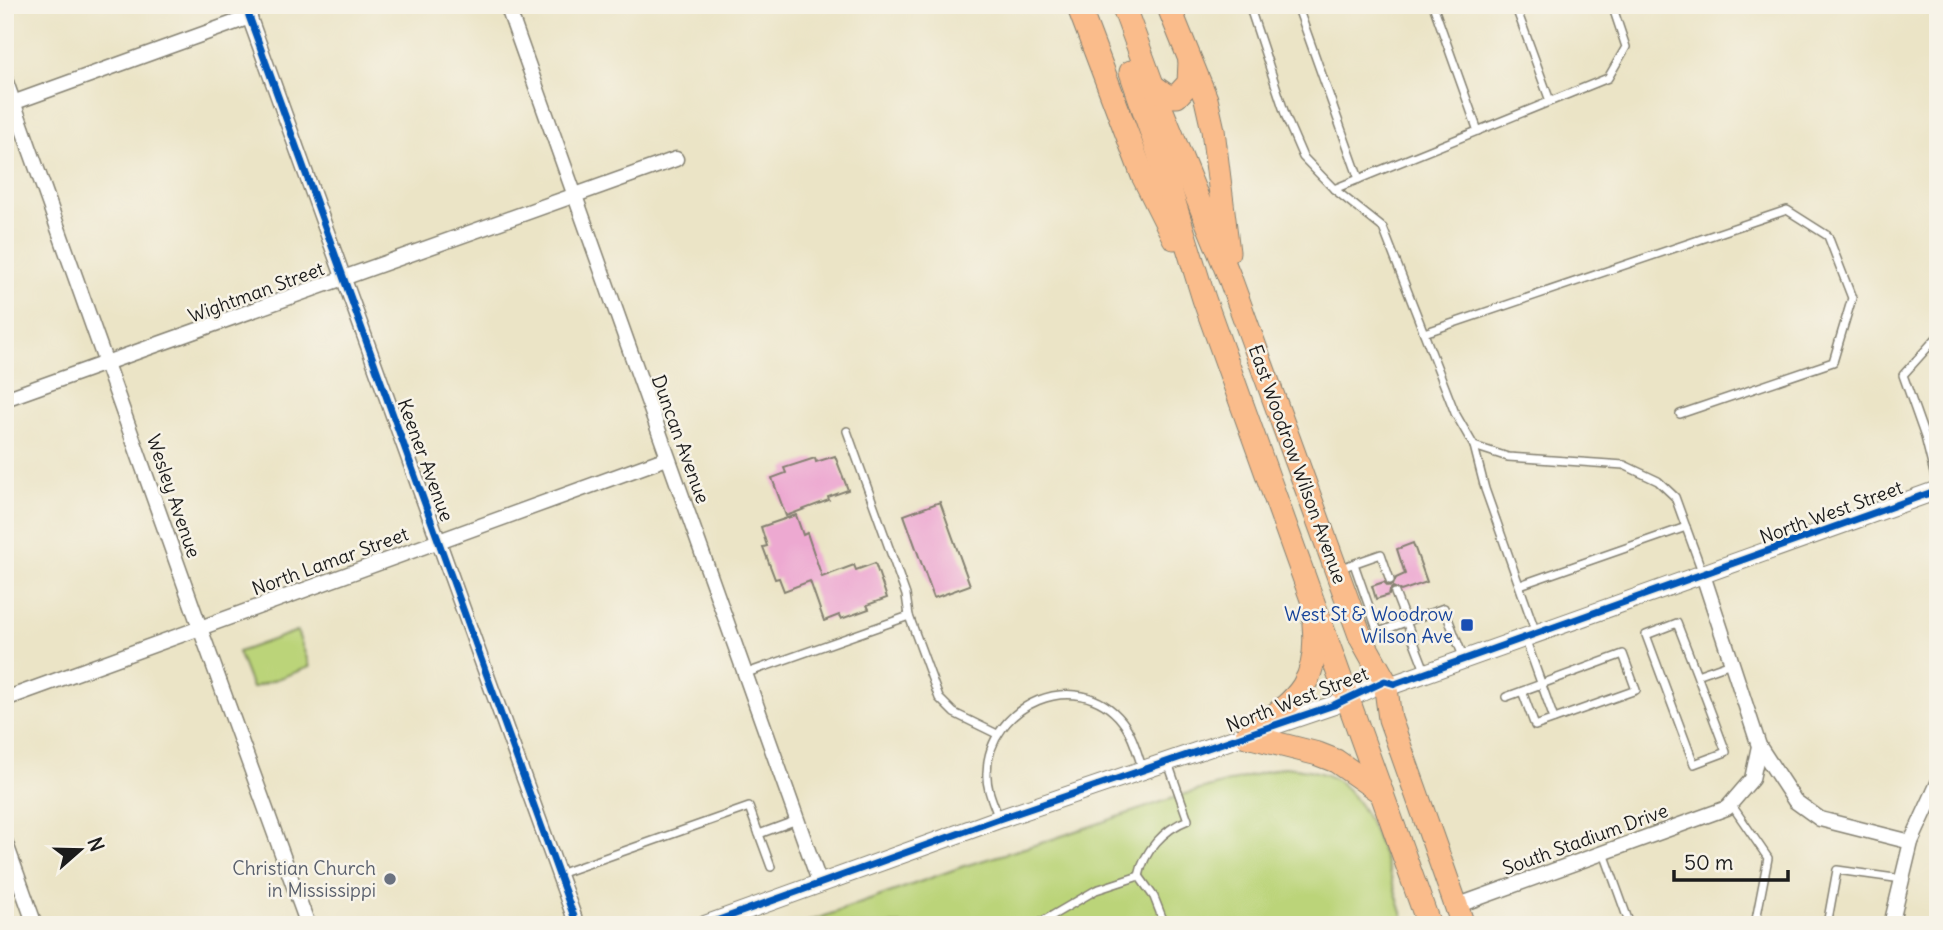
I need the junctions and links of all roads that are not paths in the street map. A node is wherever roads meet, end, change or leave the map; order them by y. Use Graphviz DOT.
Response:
graph roads {
  1 [pos="507,5"];
  2 [pos="1078,5"];
  3 [pos="1107,5"];
  4 [pos="1123,5"];
  5 [pos="1168,5"];
  6 [pos="1249,5"];
  7 [pos="1297,5"];
  8 [pos="1433,5"];
  9 [pos="1515,5"];
  10 [pos="1612,5"];
  11 [pos="248,11"];
  12 [pos="1190,61"];
  13 [pos="5,79"];
  14 [pos="1153,86"];
  15 [pos="1550,102"];
  16 [pos="9,104"];
  17 [pos="1478,131"];
  18 [pos="676,159"];
  19 [pos="1359,179"];
  20 [pos="1334,189"];
  21 [pos="574,195"];
  22 [pos="344,278"];
  23 [pos="1231,281"];
  24 [pos="1204,299"];
  25 [pos="1424,333"];
  26 [pos="1938,337"];
  27 [pos="106,362"];
  28 [pos="5,398"];
  29 [pos="1680,414"];
  30 [pos="847,431"];
  31 [pos="1474,446"];
  32 [pos="667,458"];
  33 [pos="1938,490"];
  34 [pos="1686,527"];
  35 [pos="439,542"];
  36 [pos="1345,567"];
  37 [pos="1703,575"];
  38 [pos="1390,580"];
  39 [pos="1520,585"];
  40 [pos="1310,593"];
  41 [pos="1395,593"];
  42 [pos="909,616"];
  43 [pos="1406,621"];
  44 [pos="200,628"];
  45 [pos="1370,635"];
  46 [pos="1531,635"];
  47 [pos="1464,659"];
  48 [pos="1732,663"];
  49 [pos="1426,673"];
  50 [pos="744,674"];
  51 [pos="1697,675"];
  52 [pos="1385,681"];
  53 [pos="1542,684"];
  54 [pos="1522,691"];
  55 [pos="1506,697"];
  56 [pos="5,699"];
  57 [pos="1349,700"];
  58 [pos="1554,719"];
  59 [pos="997,734"];
  60 [pos="1247,736"];
  61 [pos="1759,746"];
  62 [pos="1168,762"];
  63 [pos="1144,771"];
  64 [pos="1938,783"];
  65 [pos="1382,793"];
  66 [pos="1729,806"];
  67 [pos="999,819"];
  68 [pos="797,820"];
  69 [pos="759,834"];
  70 [pos="5,841"];
  71 [pos="1911,842"];
  72 [pos="1604,852"];
  73 [pos="771,867"];
  74 [pos="559,874"];
  75 [pos="1139,876"];
  76 [pos="1902,879"];
  77 [pos="820,884"];
  78 [pos="1459,915"];
  79 [pos="35,925"];
  80 [pos="308,925"];
  81 [pos="577,925"];
  82 [pos="705,925"];
  83 [pos="1036,925"];
  84 [pos="1165,925"];
  85 [pos="1429,925"];
  86 [pos="1630,925"];
  87 [pos="1755,925"];
  88 [pos="1827,925"];
  89 [pos="1891,925"];
  1 -- 21 [label="street, Duncan Avenue"];
  2 -- 24 [label="main road"];
  3 -- 24 [label="main road, East Woodrow Wilson Avenue"];
  4 -- 14 [label="main road, East Woodrow Wilson Avenue"];
  5 -- 12 [label="main road"];
  6 -- 20 [label="lane"];
  7 -- 19 [label="lane"];
  8 -- 17 [label="lane"];
  9 -- 15 [label="lane"];
  10 -- 15 [label="lane"];
  11 -- 16 [label="street"];
  11 -- 22 [label="street, Keener Avenue"];
  12 -- 14 [label="main road"];
  12 -- 23 [label="main road"];
  13 -- 16 [label="street, Wesley Avenue"];
  14 -- 23 [label="main road, East Woodrow Wilson Avenue"];
  15 -- 17 [label="lane"];
  16 -- 27 [label="street, Wesley Avenue"];
  17 -- 19 [label="lane"];
  18 -- 21 [label="street, Wightman Street"];
  19 -- 20 [label="lane"];
  20 -- 25 [label="lane"];
  21 -- 22 [label="street, Wightman Street"];
  21 -- 32 [label="street, Duncan Avenue"];
  22 -- 27 [label="street, Wightman Street"];
  22 -- 35 [label="street, Keener Avenue"];
  23 -- 36 [label="main road, East Woodrow Wilson Avenue"];
  24 -- 40 [label="main road, East Woodrow Wilson Avenue"];
  25 -- 29 [label="lane"];
  25 -- 31 [label="lane"];
  26 -- 33 [label="lane"];
  27 -- 28 [label="street, Wightman Street"];
  27 -- 44 [label="street, Wesley Avenue"];
  30 -- 42 [label="lane"];
  31 -- 34 [label="lane"];
  31 -- 39 [label="lane"];
  32 -- 35 [label="street, North Lamar Street"];
  32 -- 50 [label="street, Duncan Avenue"];
  33 -- 37 [label="street, North West Street"];
  34 -- 37 [label="lane"];
  34 -- 39 [label="lane"];
  35 -- 44 [label="street, North Lamar Street"];
  35 -- 74 [label="street, Keener Avenue"];
  36 -- 38 [label="lane"];
  36 -- 45 [label="main road, East Woodrow Wilson Avenue"];
  37 -- 46 [label="street, North West Street"];
  37 -- 48 [label="street"];
  39 -- 46 [label="lane"];
  40 -- 57 [label="main road, East Woodrow Wilson Avenue"];
  40 -- 60 [label="main road"];
  41 -- 43 [label="lane"];
  42 -- 50 [label="lane"];
  42 -- 59 [label="lane"];
  43 -- 45 [label="lane"];
  43 -- 47 [label="lane"];
  43 -- 49 [label="lane"];
  44 -- 56 [label="street, North Lamar Street"];
  44 -- 80 [label="street, Wesley Avenue"];
  45 -- 52 [label="main road, East Woodrow Wilson Avenue"];
  46 -- 47 [label="street, North West Street"];
  46 -- 53 [label="lane"];
  47 -- 49 [label="street, North West Street"];
  48 -- 51 [label="lane"];
  48 -- 61 [label="street"];
  49 -- 52 [label="street, North West Street"];
  50 -- 68 [label="street, Duncan Avenue"];
  51 -- 51 [label="lane"];
  52 -- 57 [label="street, North West Street"];
  52 -- 78 [label="main road, East Woodrow Wilson Avenue"];
  53 -- 54 [label="lane"];
  53 -- 58 [label="lane"];
  53 -- 58 [label="lane"];
  54 -- 55 [label="lane"];
  54 -- 58 [label="lane"];
  57 -- 60 [label="street, North West Street"];
  57 -- 65 [label="main road, East Woodrow Wilson Avenue"];
  59 -- 63 [label="lane"];
  59 -- 67 [label="lane"];
  60 -- 62 [label="street, North West Street"];
  60 -- 65 [label="main road"];
  61 -- 66 [label="street"];
  61 -- 71 [label="street"];
  62 -- 63 [label="street, North West Street"];
  62 -- 75 [label="lane"];
  63 -- 67 [label="street, North West Street"];
  64 -- 71 [label="street"];
  65 -- 85 [label="main road, East Woodrow Wilson Avenue"];
  66 -- 72 [label="street, South Stadium Drive"];
  66 -- 87 [label="lane"];
  67 -- 77 [label="street, North West Street"];
  68 -- 69 [label="lane"];
  68 -- 77 [label="street, Duncan Avenue"];
  69 -- 73 [label="lane"];
  69 -- 74 [label="lane"];
  70 -- 79 [label="street"];
  71 -- 76 [label="street"];
  72 -- 78 [label="street, South Stadium Drive"];
  72 -- 86 [label="lane"];
  74 -- 81 [label="street, Keener Avenue"];
  75 -- 83 [label="lane"];
  75 -- 84 [label="lane"];
  76 -- 88 [label="lane"];
  76 -- 89 [label="street"];
  77 -- 82 [label="street, North West Street"];
}
